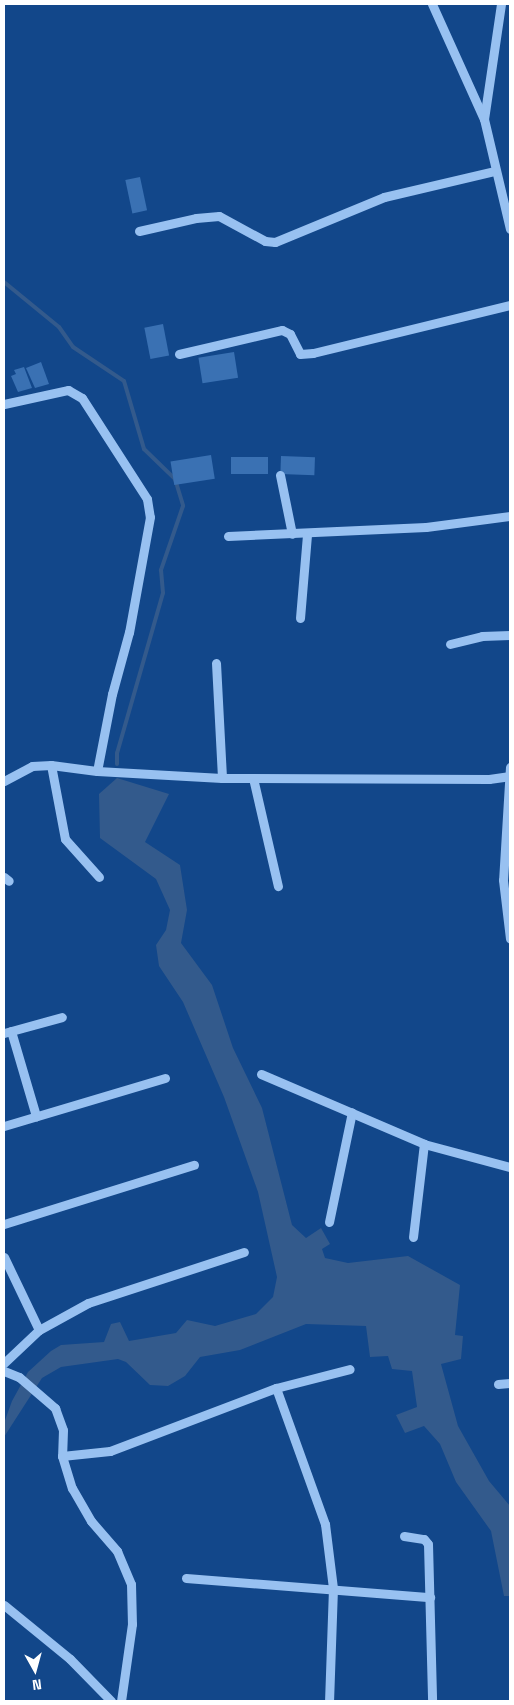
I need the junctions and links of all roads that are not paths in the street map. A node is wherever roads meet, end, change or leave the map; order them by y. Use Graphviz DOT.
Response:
graph roads {
  1 [pos="432,4"];
  2 [pos="504,5"];
  3 [pos="484,119"];
  4 [pos="495,171"];
  5 [pos="510,229"];
  6 [pos="139,231"];
  7 [pos="510,304"];
  8 [pos="179,354"];
  9 [pos="4,404"];
  10 [pos="280,475"];
  11 [pos="510,516"];
  12 [pos="292,534"];
  13 [pos="307,534"];
  14 [pos="228,536"];
  15 [pos="300,618"];
  16 [pos="510,635"];
  17 [pos="450,644"];
  18 [pos="216,663"];
  19 [pos="51,765"];
  20 [pos="97,771"];
  21 [pos="510,773"];
  22 [pos="222,778"];
  23 [pos="253,778"];
  24 [pos="4,781"];
  25 [pos="100,877"];
  26 [pos="278,886"];
  27 [pos="510,939"];
  28 [pos="62,1017"];
  29 [pos="7,1032"];
  30 [pos="261,1074"];
  31 [pos="165,1078"];
  32 [pos="352,1112"];
  33 [pos="36,1116"];
  34 [pos="4,1126"];
  35 [pos="424,1144"];
  36 [pos="194,1166"];
  37 [pos="510,1167"];
  38 [pos="329,1222"];
  39 [pos="4,1224"];
  40 [pos="413,1238"];
  41 [pos="244,1252"];
  42 [pos="4,1257"];
  43 [pos="39,1330"];
  44 [pos="4,1363"];
  45 [pos="350,1369"];
  46 [pos="4,1371"];
  47 [pos="510,1383"];
  48 [pos="498,1384"];
  49 [pos="276,1388"];
  50 [pos="62,1456"];
  51 [pos="404,1536"];
  52 [pos="186,1578"];
  53 [pos="332,1588"];
  54 [pos="430,1596"];
  55 [pos="4,1605"];
  56 [pos="111,1701"];
  57 [pos="121,1701"];
  58 [pos="329,1701"];
  59 [pos="432,1701"];
  1 -- 3 [label="street"];
  2 -- 3 [label="street"];
  3 -- 4 [label="street"];
  4 -- 5 [label="street"];
  4 -- 6 [label="street"];
  7 -- 8 [label="street"];
  9 -- 20 [label="street"];
  10 -- 12 [label="street"];
  11 -- 13 [label="street"];
  12 -- 13 [label="street"];
  12 -- 14 [label="street"];
  13 -- 15 [label="street"];
  16 -- 17 [label="street"];
  18 -- 22 [label="street"];
  19 -- 20 [label="street"];
  19 -- 24 [label="street"];
  19 -- 25 [label="street"];
  20 -- 22 [label="street"];
  21 -- 23 [label="street"];
  21 -- 27 [label="street"];
  22 -- 23 [label="street"];
  23 -- 26 [label="street"];
  28 -- 29 [label="street"];
  29 -- 33 [label="street"];
  30 -- 32 [label="street"];
  31 -- 33 [label="street"];
  32 -- 35 [label="street"];
  32 -- 38 [label="street"];
  33 -- 34 [label="street"];
  35 -- 37 [label="street"];
  35 -- 40 [label="street"];
  36 -- 39 [label="street"];
  41 -- 43 [label="street"];
  42 -- 43 [label="street"];
  43 -- 44 [label="street"];
  45 -- 49 [label="street"];
  46 -- 50 [label="street"];
  47 -- 48 [label="street"];
  49 -- 50 [label="street"];
  49 -- 53 [label="street"];
  50 -- 57 [label="street"];
  51 -- 54 [label="street"];
  52 -- 53 [label="street"];
  53 -- 54 [label="street"];
  53 -- 58 [label="street"];
  54 -- 59 [label="street"];
  55 -- 56 [label="street"];
}
